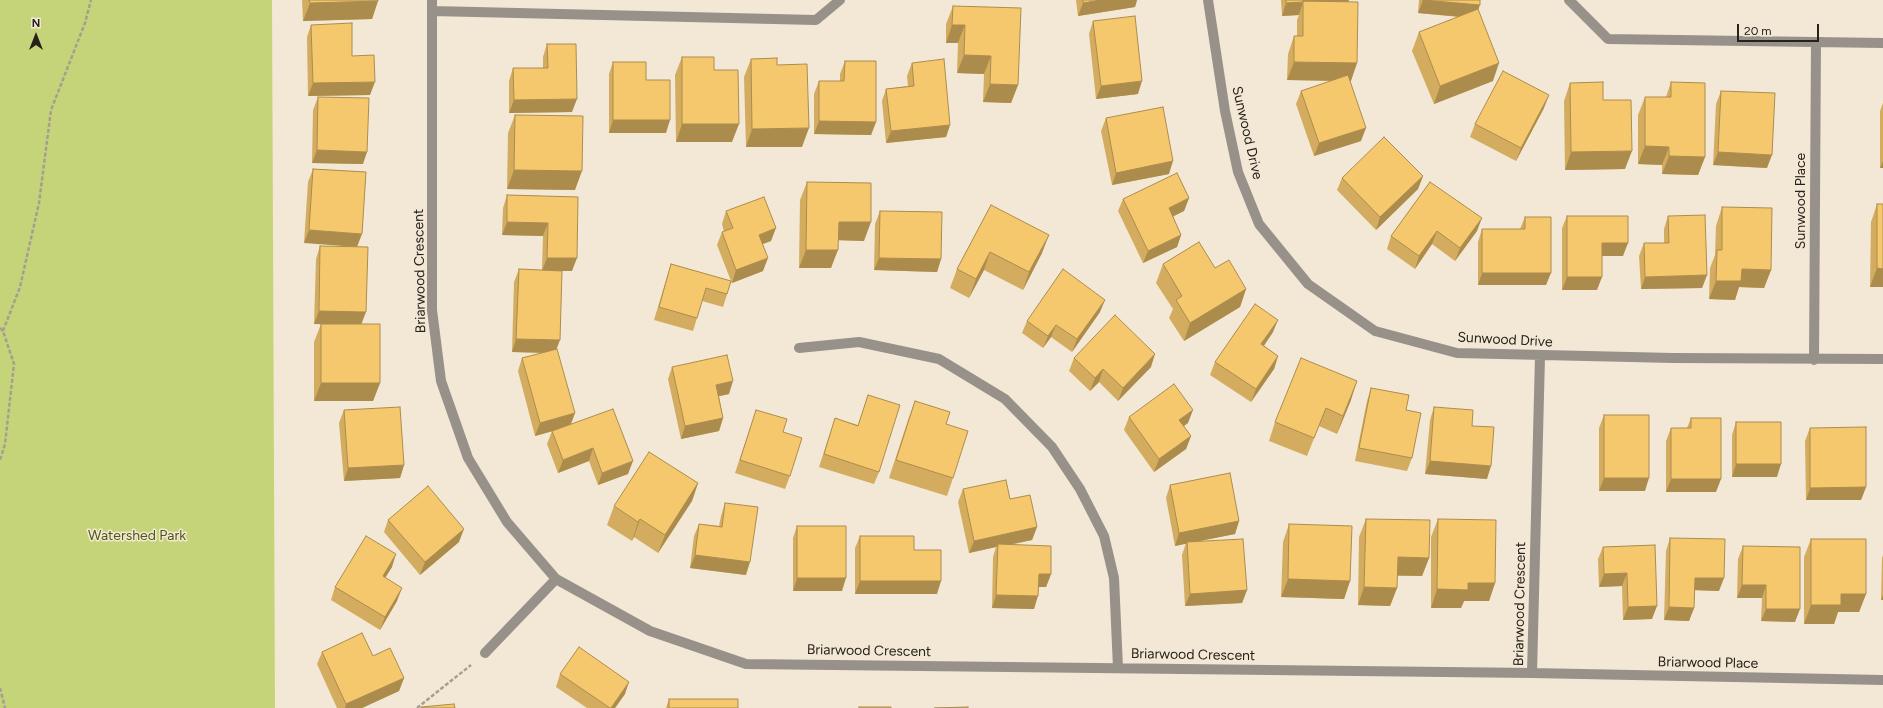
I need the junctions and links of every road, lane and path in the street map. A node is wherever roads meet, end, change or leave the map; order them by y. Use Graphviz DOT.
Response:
graph roads {
  1 [pos="91,0"];
  2 [pos="432,0"];
  3 [pos="840,0"];
  4 [pos="1208,0"];
  5 [pos="1569,0"];
  6 [pos="432,11"];
  7 [pos="1816,42"];
  8 [pos="1883,43"];
  9 [pos="0,328"];
  10 [pos="3,331"];
  11 [pos="799,348"];
  12 [pos="1540,356"];
  13 [pos="1883,359"];
  14 [pos="1814,360"];
  15 [pos="0,460"];
  16 [pos="556,579"];
  17 [pos="485,653"];
  18 [pos="1118,668"];
  19 [pos="1532,674"];
  20 [pos="1883,680"];
  21 [pos="0,688"];
  22 [pos="5,708"];
  23 [pos="417,708"];
  1 -- 10 [label="path"];
  2 -- 6 [label="street, Briarwood Crescent"];
  3 -- 6 [label="street"];
  4 -- 12 [label="street, Sunwood Drive"];
  5 -- 7 [label="street"];
  6 -- 16 [label="street, Briarwood Crescent"];
  7 -- 8 [label="street"];
  7 -- 14 [label="street, Sunwood Place"];
  9 -- 10 [label="path"];
  10 -- 15 [label="path"];
  11 -- 18 [label="street"];
  12 -- 14 [label="street, Sunwood Drive"];
  12 -- 19 [label="street, Briarwood Crescent"];
  13 -- 14 [label="street, Sunwood Drive"];
  16 -- 17 [label="street"];
  16 -- 18 [label="street, Briarwood Crescent"];
  17 -- 23 [label="path"];
  18 -- 19 [label="street, Briarwood Crescent"];
  19 -- 20 [label="street, Briarwood Place"];
  21 -- 22 [label="path"];
}
